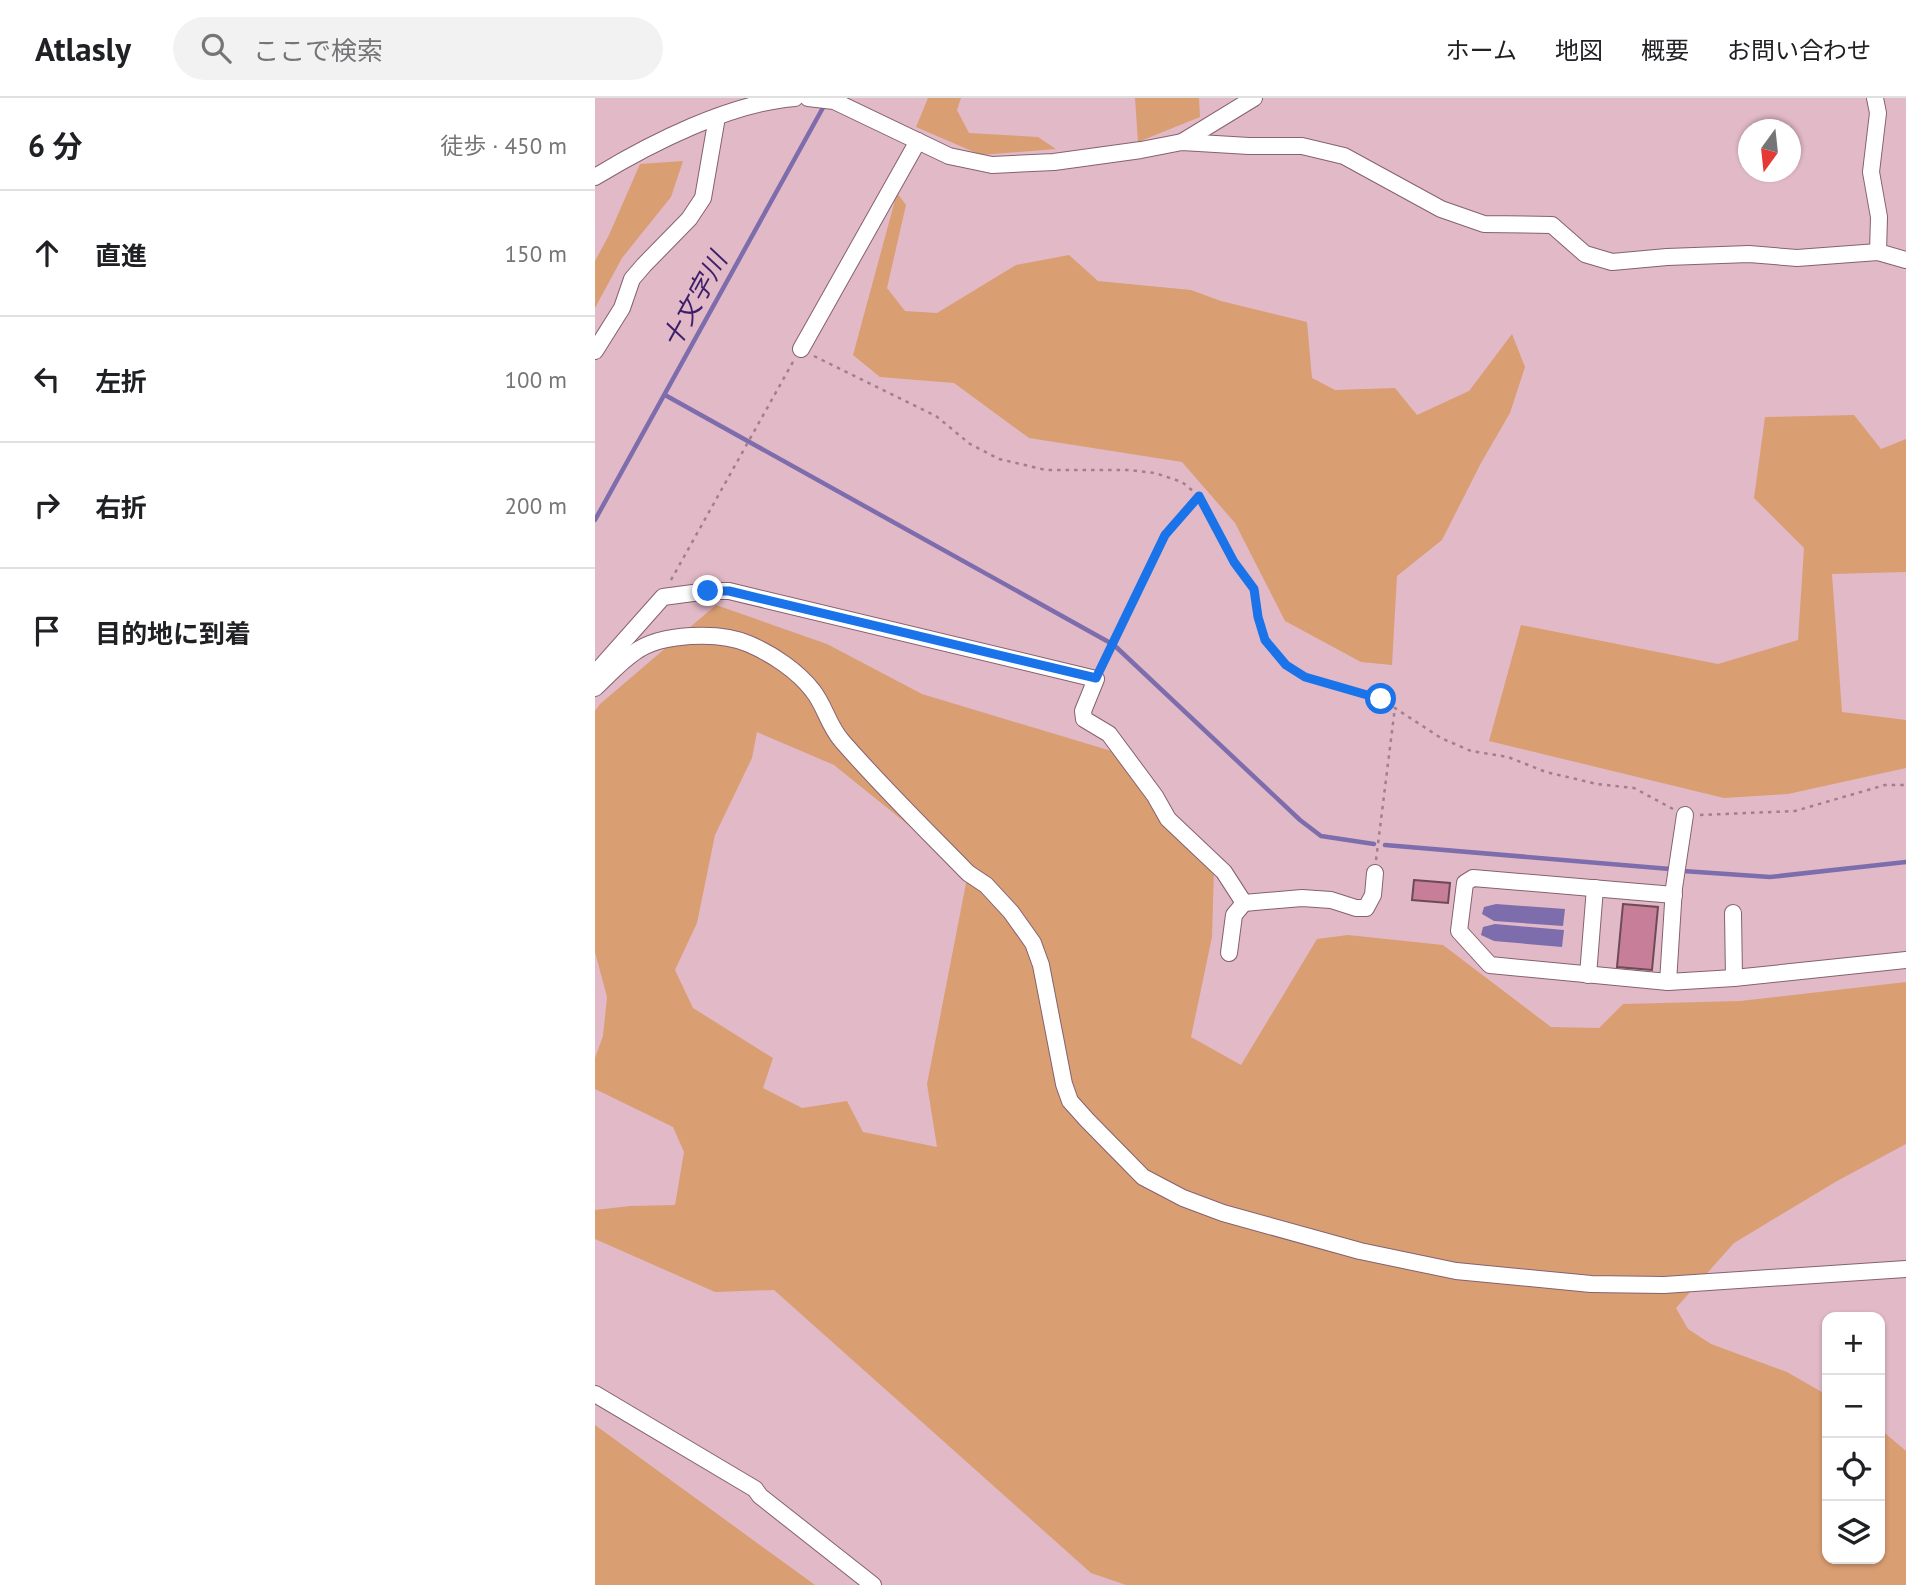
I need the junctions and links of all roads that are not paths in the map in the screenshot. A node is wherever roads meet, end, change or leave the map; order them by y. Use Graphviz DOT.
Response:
graph roads {
  1 [pos="795,98"];
  2 [pos="808,98"];
  3 [pos="1254,98"];
  4 [pos="1875,98"];
  5 [pos="724,109"];
  6 [pos="918,141"];
  7 [pos="1182,142"];
  8 [pos="595,177"];
  9 [pos="1878,252"];
  10 [pos="1906,260"];
  11 [pos="801,349"];
  12 [pos="595,351"];
  13 [pos="595,677"];
  14 [pos="595,688"];
  15 [pos="1685,815"];
  16 [pos="1375,873"];
  17 [pos="1595,888"];
  18 [pos="1674,895"];
  19 [pos="1244,903"];
  20 [pos="1733,913"];
  21 [pos="1229,953"];
  22 [pos="1906,960"];
  23 [pos="1588,975"];
  24 [pos="1734,978"];
  25 [pos="1668,982"];
  26 [pos="1906,1269"];
  27 [pos="595,1394"];
  28 [pos="873,1585"];
  1 -- 5 [label="street"];
  2 -- 6 [label="street"];
  3 -- 7 [label="street"];
  4 -- 9 [label="street"];
  5 -- 8 [label="street"];
  5 -- 12 [label="street"];
  6 -- 7 [label="street"];
  6 -- 11 [label="street"];
  7 -- 9 [label="street"];
  9 -- 10 [label="street"];
  13 -- 19 [label="street"];
  14 -- 26 [label="street"];
  15 -- 18 [label="street"];
  16 -- 19 [label="street"];
  17 -- 18 [label="street"];
  17 -- 23 [label="street"];
  17 -- 23 [label="street"];
  18 -- 25 [label="street"];
  19 -- 21 [label="street"];
  20 -- 24 [label="street"];
  22 -- 24 [label="street"];
  23 -- 25 [label="street"];
  24 -- 25 [label="street"];
  27 -- 28 [label="street"];
}
